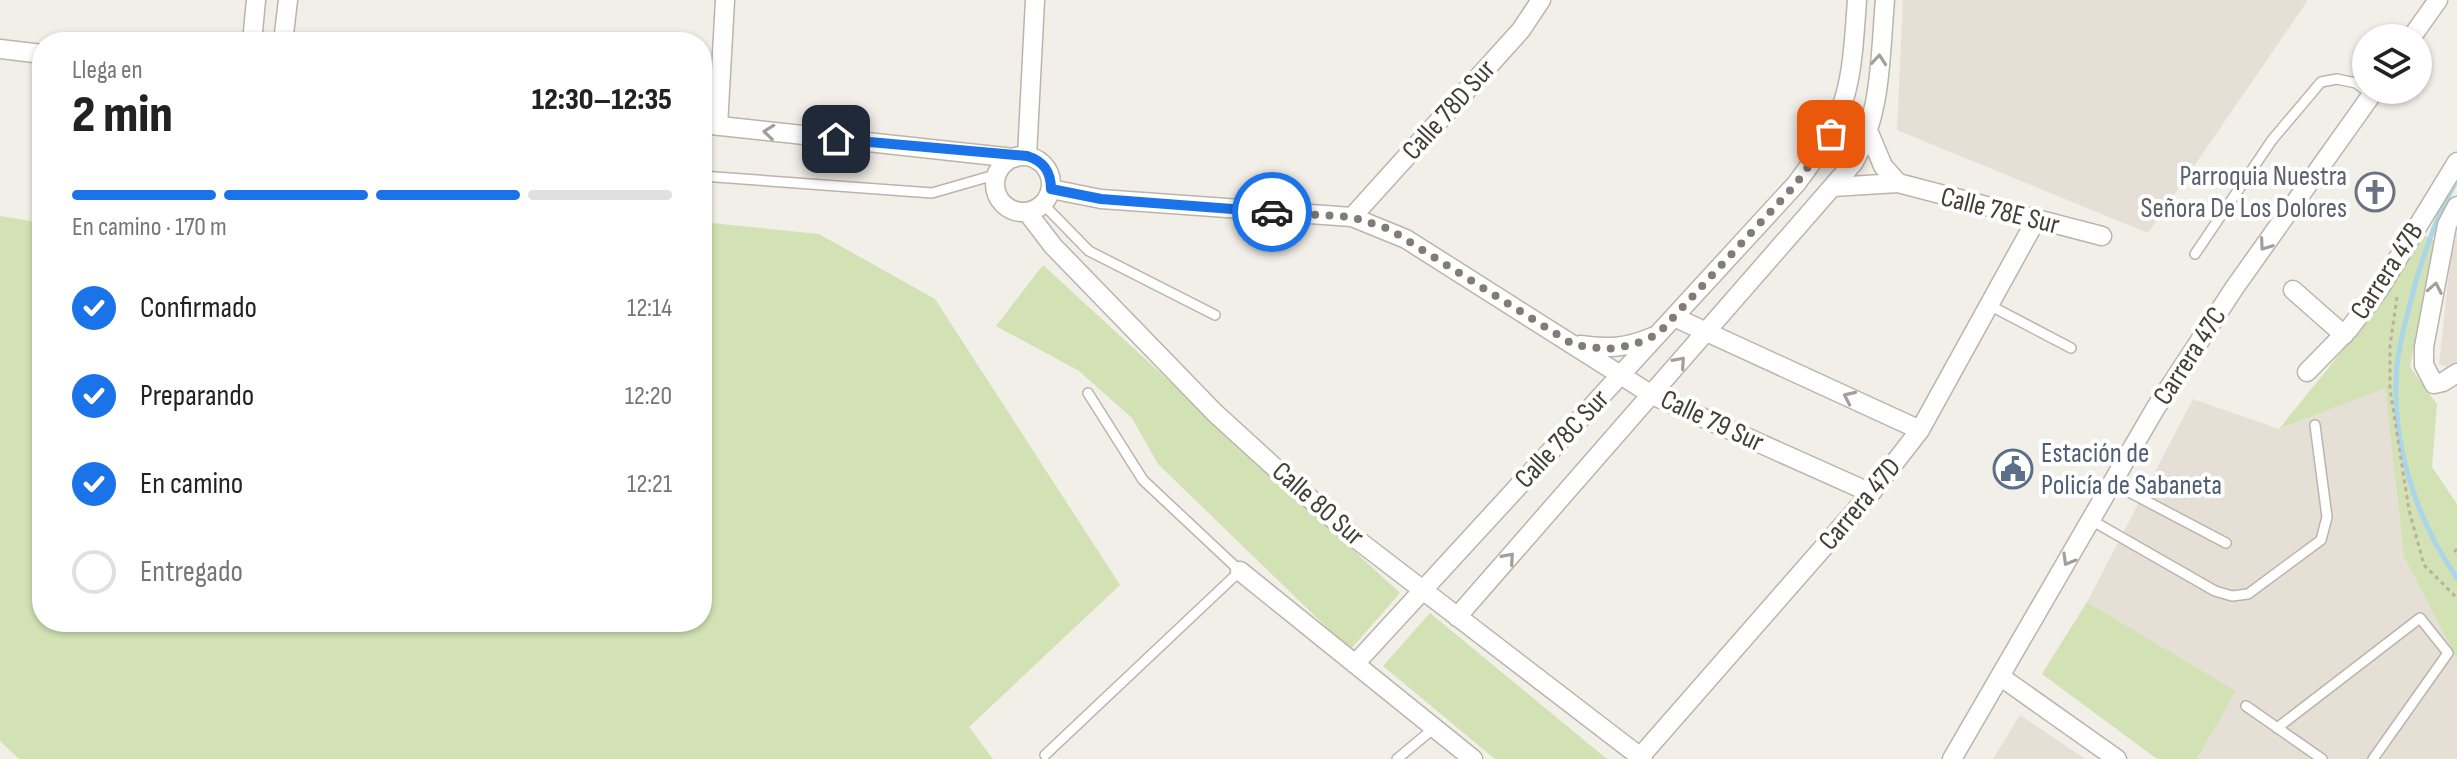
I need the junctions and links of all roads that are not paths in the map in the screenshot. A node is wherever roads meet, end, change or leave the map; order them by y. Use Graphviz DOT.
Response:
graph roads {
  1 [pos="256,0"];
  2 [pos="288,0"];
  3 [pos="725,0"];
  4 [pos="1035,0"];
  5 [pos="1541,0"];
  6 [pos="1857,0"];
  7 [pos="1885,0"];
  8 [pos="2438,0"];
  9 [pos="2421,24"];
  10 [pos="253,32"];
  11 [pos="284,32"];
  12 [pos="0,49"];
  13 [pos="32,53"];
  14 [pos="2352,82"];
  15 [pos="2365,104"];
  16 [pos="712,108"];
  17 [pos="712,125"];
  18 [pos="1870,135"];
  19 [pos="1020,157"];
  20 [pos="2457,162"];
  21 [pos="998,174"];
  22 [pos="712,177"];
  23 [pos="1898,183"];
  24 [pos="1833,187"];
  25 [pos="1040,201"];
  26 [pos="2457,206"];
  27 [pos="1352,217"];
  28 [pos="2036,220"];
  29 [pos="2102,236"];
  30 [pos="2195,254"];
  31 [pos="2293,290"];
  32 [pos="1989,305"];
  33 [pos="1215,315"];
  34 [pos="1674,317"];
  35 [pos="1707,332"];
  36 [pos="1658,334"];
  37 [pos="2344,335"];
  38 [pos="1574,345"];
  39 [pos="2071,348"];
  40 [pos="2307,372"];
  41 [pos="2457,373"];
  42 [pos="1621,375"];
  43 [pos="1088,393"];
  44 [pos="1652,395"];
  45 [pos="2315,425"];
  46 [pos="1920,430"];
  47 [pos="2112,483"];
  48 [pos="1871,493"];
  49 [pos="2091,520"];
  50 [pos="2226,543"];
  51 [pos="1240,571"];
  52 [pos="1423,590"];
  53 [pos="1457,617"];
  54 [pos="1355,664"];
  55 [pos="2001,677"];
  56 [pos="2246,706"];
  57 [pos="1434,728"];
  58 [pos="2277,728"];
  59 [pos="1045,755"];
  60 [pos="1642,758"];
  61 [pos="1397,759"];
  62 [pos="1473,759"];
  63 [pos="1952,759"];
  64 [pos="2117,759"];
  65 [pos="2322,759"];
  66 [pos="2373,759"];
  1 -- 10 [label="street"];
  2 -- 11 [label="street"];
  3 -- 16 [label="street"];
  4 -- 19 [label="street"];
  5 -- 27 [label="street, Calle 78D Sur"];
  6 -- 34 [label="street, Calle 78C Sur"];
  18 -- 7 [label="street, Calle 78C Sur, one-way"];
  8 -- 9 [label="street"];
  12 -- 13 [label="street"];
  14 -- 30 [label="lane"];
  15 -- 47 [label="street, Carrera 47C, one-way"];
  19 -- 17 [label="street, one-way"];
  18 -- 23 [label="street"];
  18 -- 24 [label="street, Calle 78C Sur"];
  19 -- 21 [label="street"];
  19 -- 25 [label="street"];
  20 -- 37 [label="street, Carrera 47B"];
  21 -- 22 [label="lane"];
  21 -- 25 [label="street"];
  23 -- 24 [label="street, Calle 78E Sur"];
  23 -- 28 [label="street, Calle 78E Sur"];
  24 -- 35 [label="street, Calle 78C Sur"];
  25 -- 27 [label="street, Calle 79 Sur"];
  25 -- 33 [label="lane"];
  25 -- 52 [label="street, Calle 80 Sur"];
  41 -- 26 [label="street, one-way"];
  27 -- 38 [label="street, Calle 79 Sur"];
  28 -- 29 [label="street, Calle 78E Sur"];
  28 -- 32 [label="street, Carrera 47D"];
  31 -- 37 [label="street"];
  32 -- 39 [label="lane"];
  32 -- 46 [label="street, Carrera 47D"];
  34 -- 35 [label="street"];
  34 -- 36 [label="street, Calle 78C Sur"];
  44 -- 35 [label="street, Calle 78C Sur, one-way"];
  46 -- 35 [label="street, one-way"];
  36 -- 38 [label="street"];
  36 -- 42 [label="street, Calle 78C Sur"];
  37 -- 40 [label="street, Carrera 47B"];
  38 -- 42 [label="street, Calle 79 Sur"];
  42 -- 44 [label="street, Calle 79 Sur"];
  42 -- 52 [label="street, Calle 78C Sur"];
  43 -- 51 [label="lane"];
  44 -- 48 [label="street, Calle 79 Sur"];
  53 -- 44 [label="street, Calle 78C Sur, one-way"];
  45 -- 49 [label="lane"];
  46 -- 48 [label="street, Carrera 47D"];
  47 -- 49 [label="street, Carrera 47C"];
  47 -- 50 [label="lane"];
  48 -- 60 [label="street, Carrera 47D"];
  49 -- 55 [label="street, Carrera 47C, one-way"];
  51 -- 54 [label="street"];
  51 -- 59 [label="lane"];
  52 -- 53 [label="street, Calle 80 Sur"];
  52 -- 54 [label="street, Calle 78C Sur"];
  53 -- 60 [label="street, Calle 80 Sur"];
  54 -- 57 [label="street"];
  55 -- 63 [label="street, Carrera 47C"];
  55 -- 64 [label="street"];
  56 -- 58 [label="lane"];
  57 -- 61 [label="lane"];
  57 -- 62 [label="street"];
  58 -- 65 [label="lane"];
  58 -- 66 [label="lane"];
}
